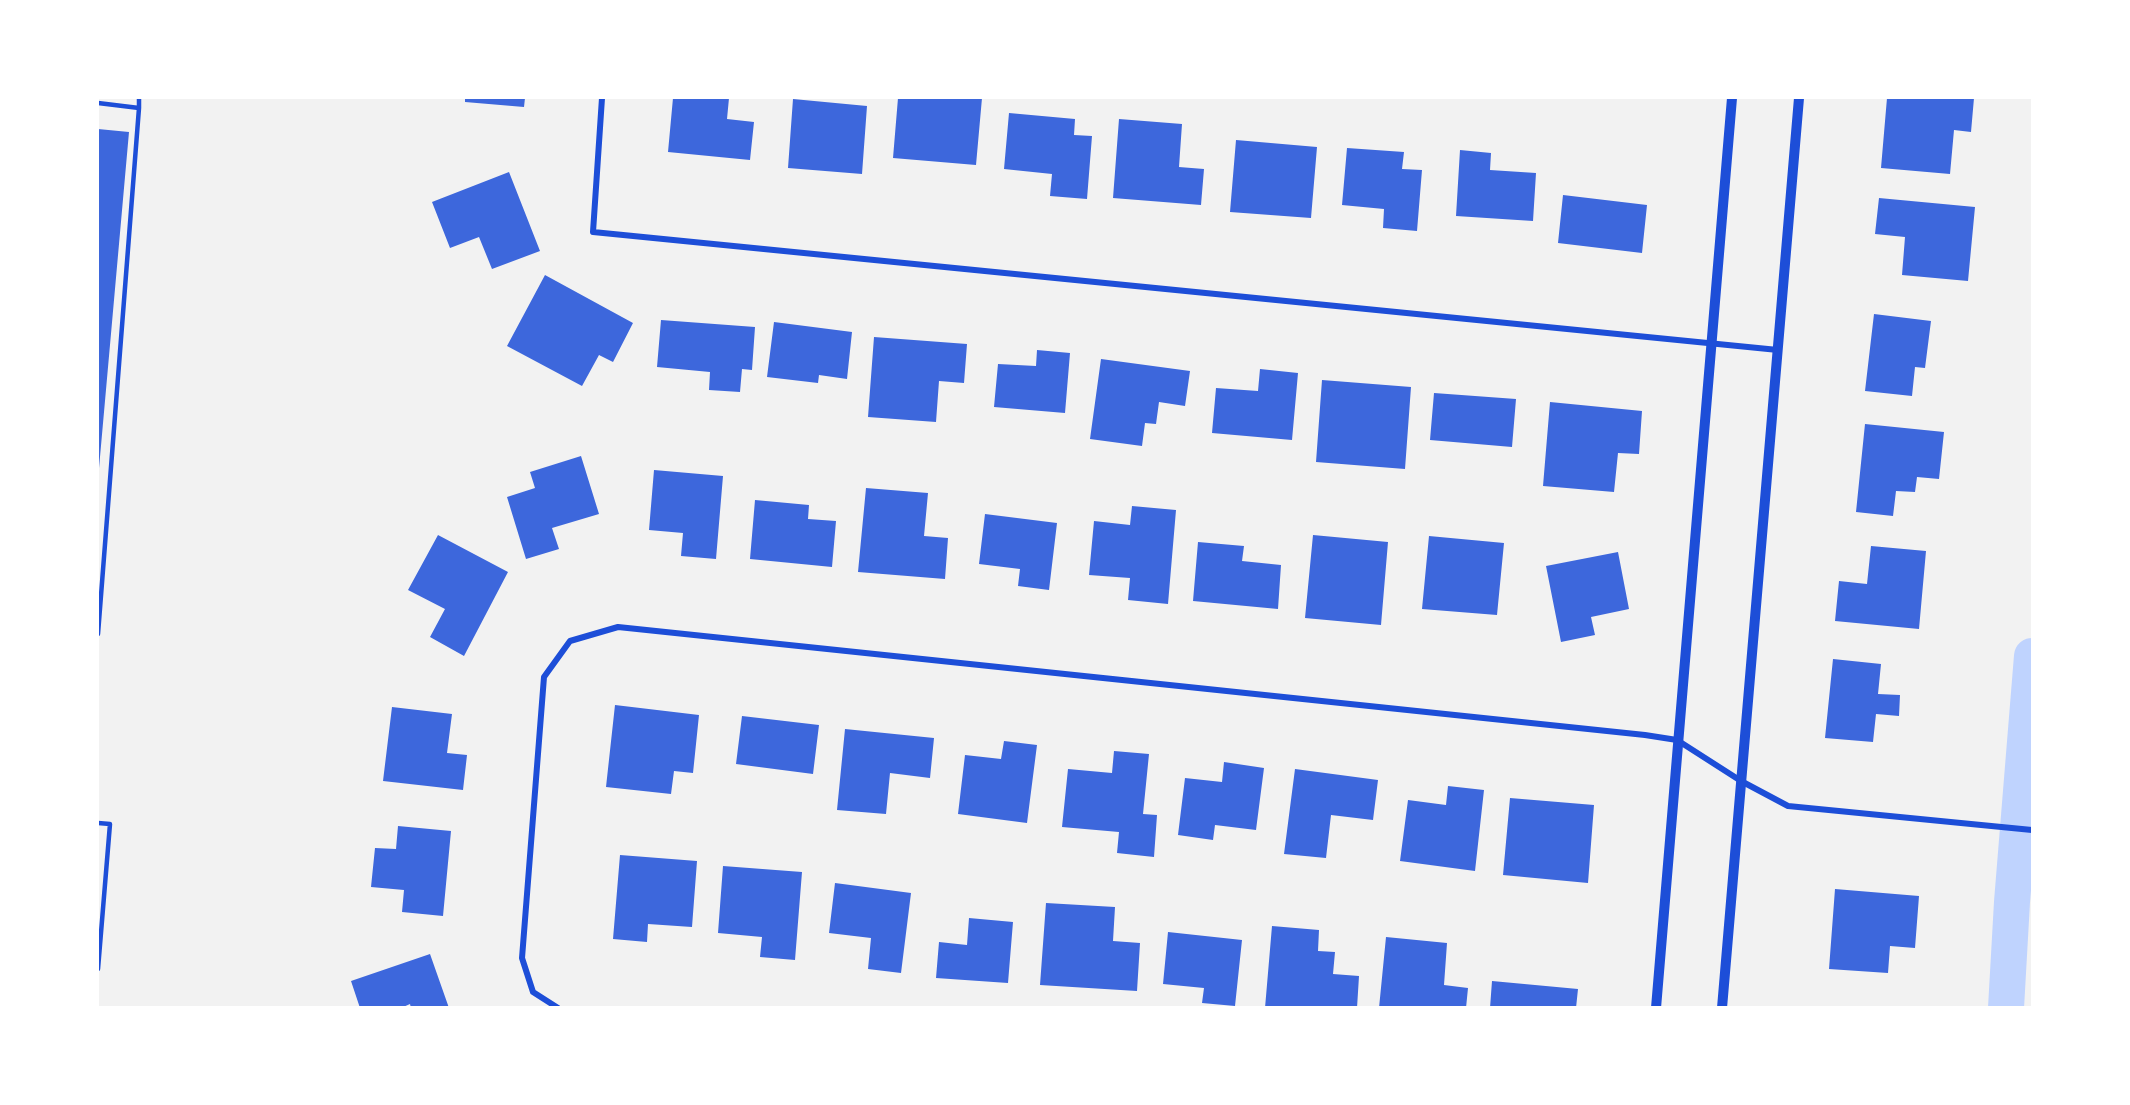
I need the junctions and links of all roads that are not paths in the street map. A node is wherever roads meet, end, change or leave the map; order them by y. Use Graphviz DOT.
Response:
graph roads {
  1 [pos="139,98"];
  2 [pos="603,98"];
  3 [pos="1732,98"];
  4 [pos="1799,98"];
  5 [pos="98,103"];
  6 [pos="139,108"];
  7 [pos="1712,343"];
  8 [pos="1778,350"];
  9 [pos="98,634"];
  10 [pos="1677,740"];
  11 [pos="1741,781"];
  12 [pos="98,823"];
  13 [pos="2032,830"];
  14 [pos="98,969"];
  15 [pos="558,1008"];
  16 [pos="1656,1008"];
  17 [pos="1722,1008"];
  1 -- 6 [label="lane"];
  2 -- 7 [label="street"];
  3 -- 7 [label="street"];
  4 -- 8 [label="street"];
  5 -- 6 [label="lane"];
  6 -- 9 [label="lane"];
  7 -- 8 [label="street"];
  7 -- 10 [label="street"];
  8 -- 11 [label="street"];
  10 -- 11 [label="street"];
  10 -- 15 [label="street"];
  10 -- 16 [label="street"];
  11 -- 13 [label="street"];
  11 -- 17 [label="street"];
  12 -- 14 [label="lane"];
}
